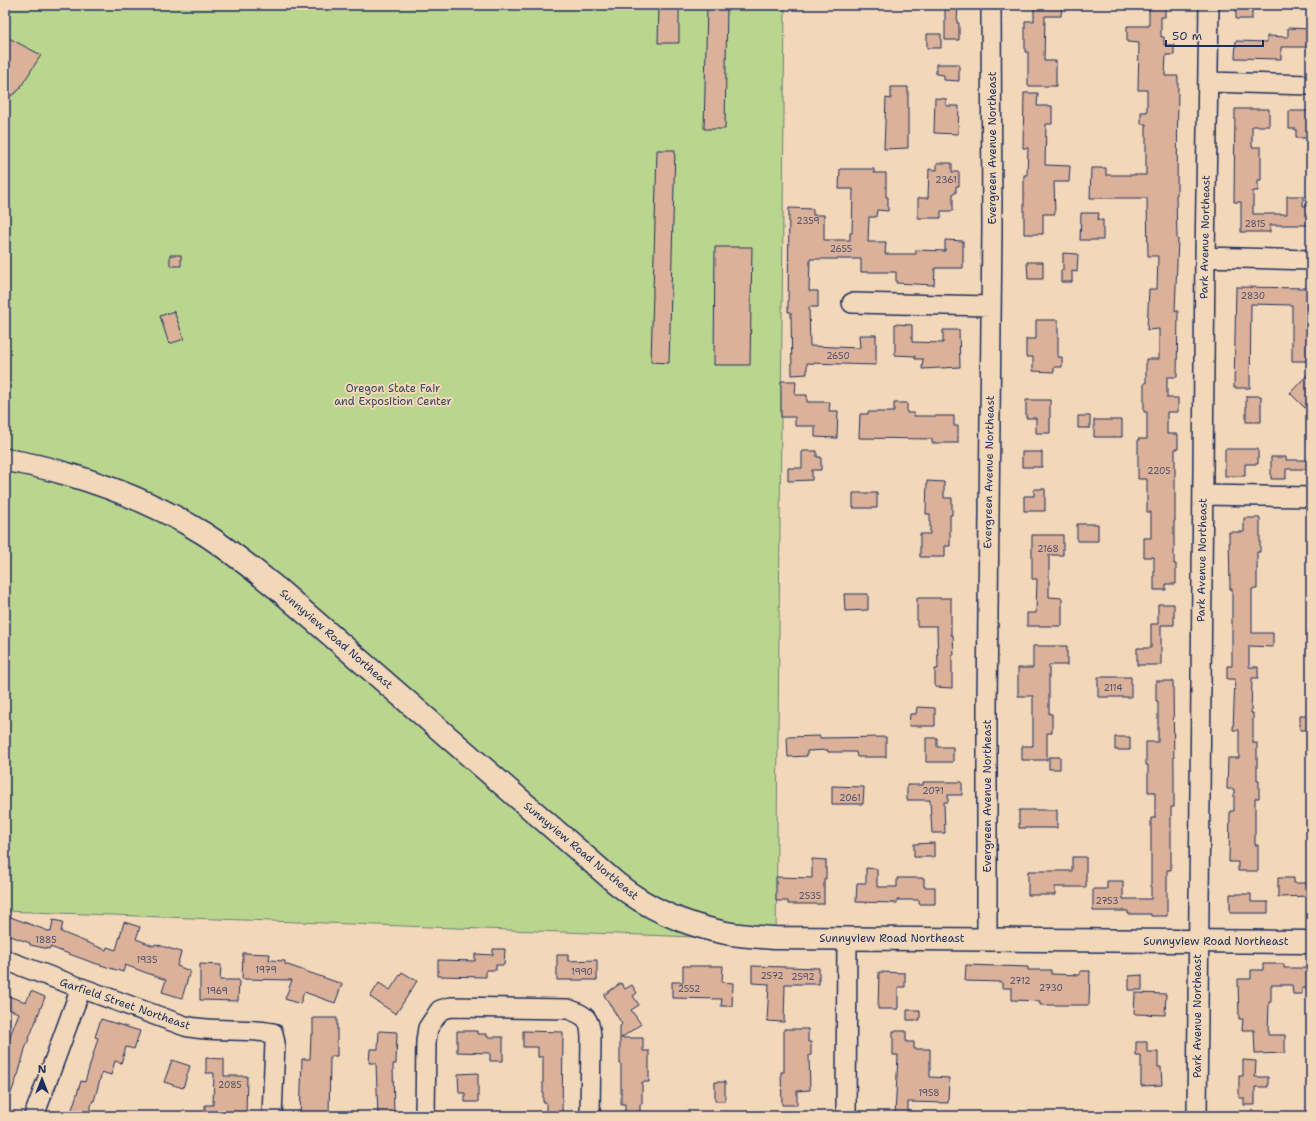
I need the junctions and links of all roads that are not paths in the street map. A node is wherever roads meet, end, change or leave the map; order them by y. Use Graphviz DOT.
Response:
graph roads {
  1 [pos="990,5"];
  2 [pos="1209,5"];
  3 [pos="1209,82"];
  4 [pos="1311,85"];
  5 [pos="1204,257"];
  6 [pos="1311,260"];
  7 [pos="852,303"];
  8 [pos="991,306"];
  9 [pos="5,460"];
  10 [pos="1203,495"];
  11 [pos="1311,497"];
  12 [pos="847,938"];
  13 [pos="987,939"];
  14 [pos="1198,941"];
  15 [pos="1311,942"];
  16 [pos="5,960"];
  17 [pos="81,988"];
  18 [pos="34,1116"];
  19 [pos="272,1116"];
  20 [pos="425,1116"];
  21 [pos="590,1116"];
  22 [pos="846,1116"];
  23 [pos="1197,1116"];
  1 -- 8 [label="street, Evergreen Avenue Northeast"];
  2 -- 3 [label="street, Park Avenue Northeast"];
  3 -- 4 [label="street"];
  3 -- 5 [label="street, Park Avenue Northeast"];
  5 -- 6 [label="street"];
  5 -- 10 [label="street, Park Avenue Northeast"];
  7 -- 8 [label="street"];
  8 -- 13 [label="street, Evergreen Avenue Northeast"];
  9 -- 12 [label="main road, Sunnyview Road Northeast"];
  10 -- 11 [label="street"];
  10 -- 14 [label="street, Park Avenue Northeast"];
  12 -- 13 [label="main road, Sunnyview Road Northeast"];
  12 -- 22 [label="street"];
  13 -- 14 [label="main road, Sunnyview Road Northeast"];
  14 -- 15 [label="main road, Sunnyview Road Northeast"];
  14 -- 23 [label="street, Park Avenue Northeast"];
  16 -- 17 [label="street, Garfield Street Northeast"];
  17 -- 18 [label="street"];
  17 -- 19 [label="street, Garfield Street Northeast"];
  20 -- 21 [label="street"];
}
